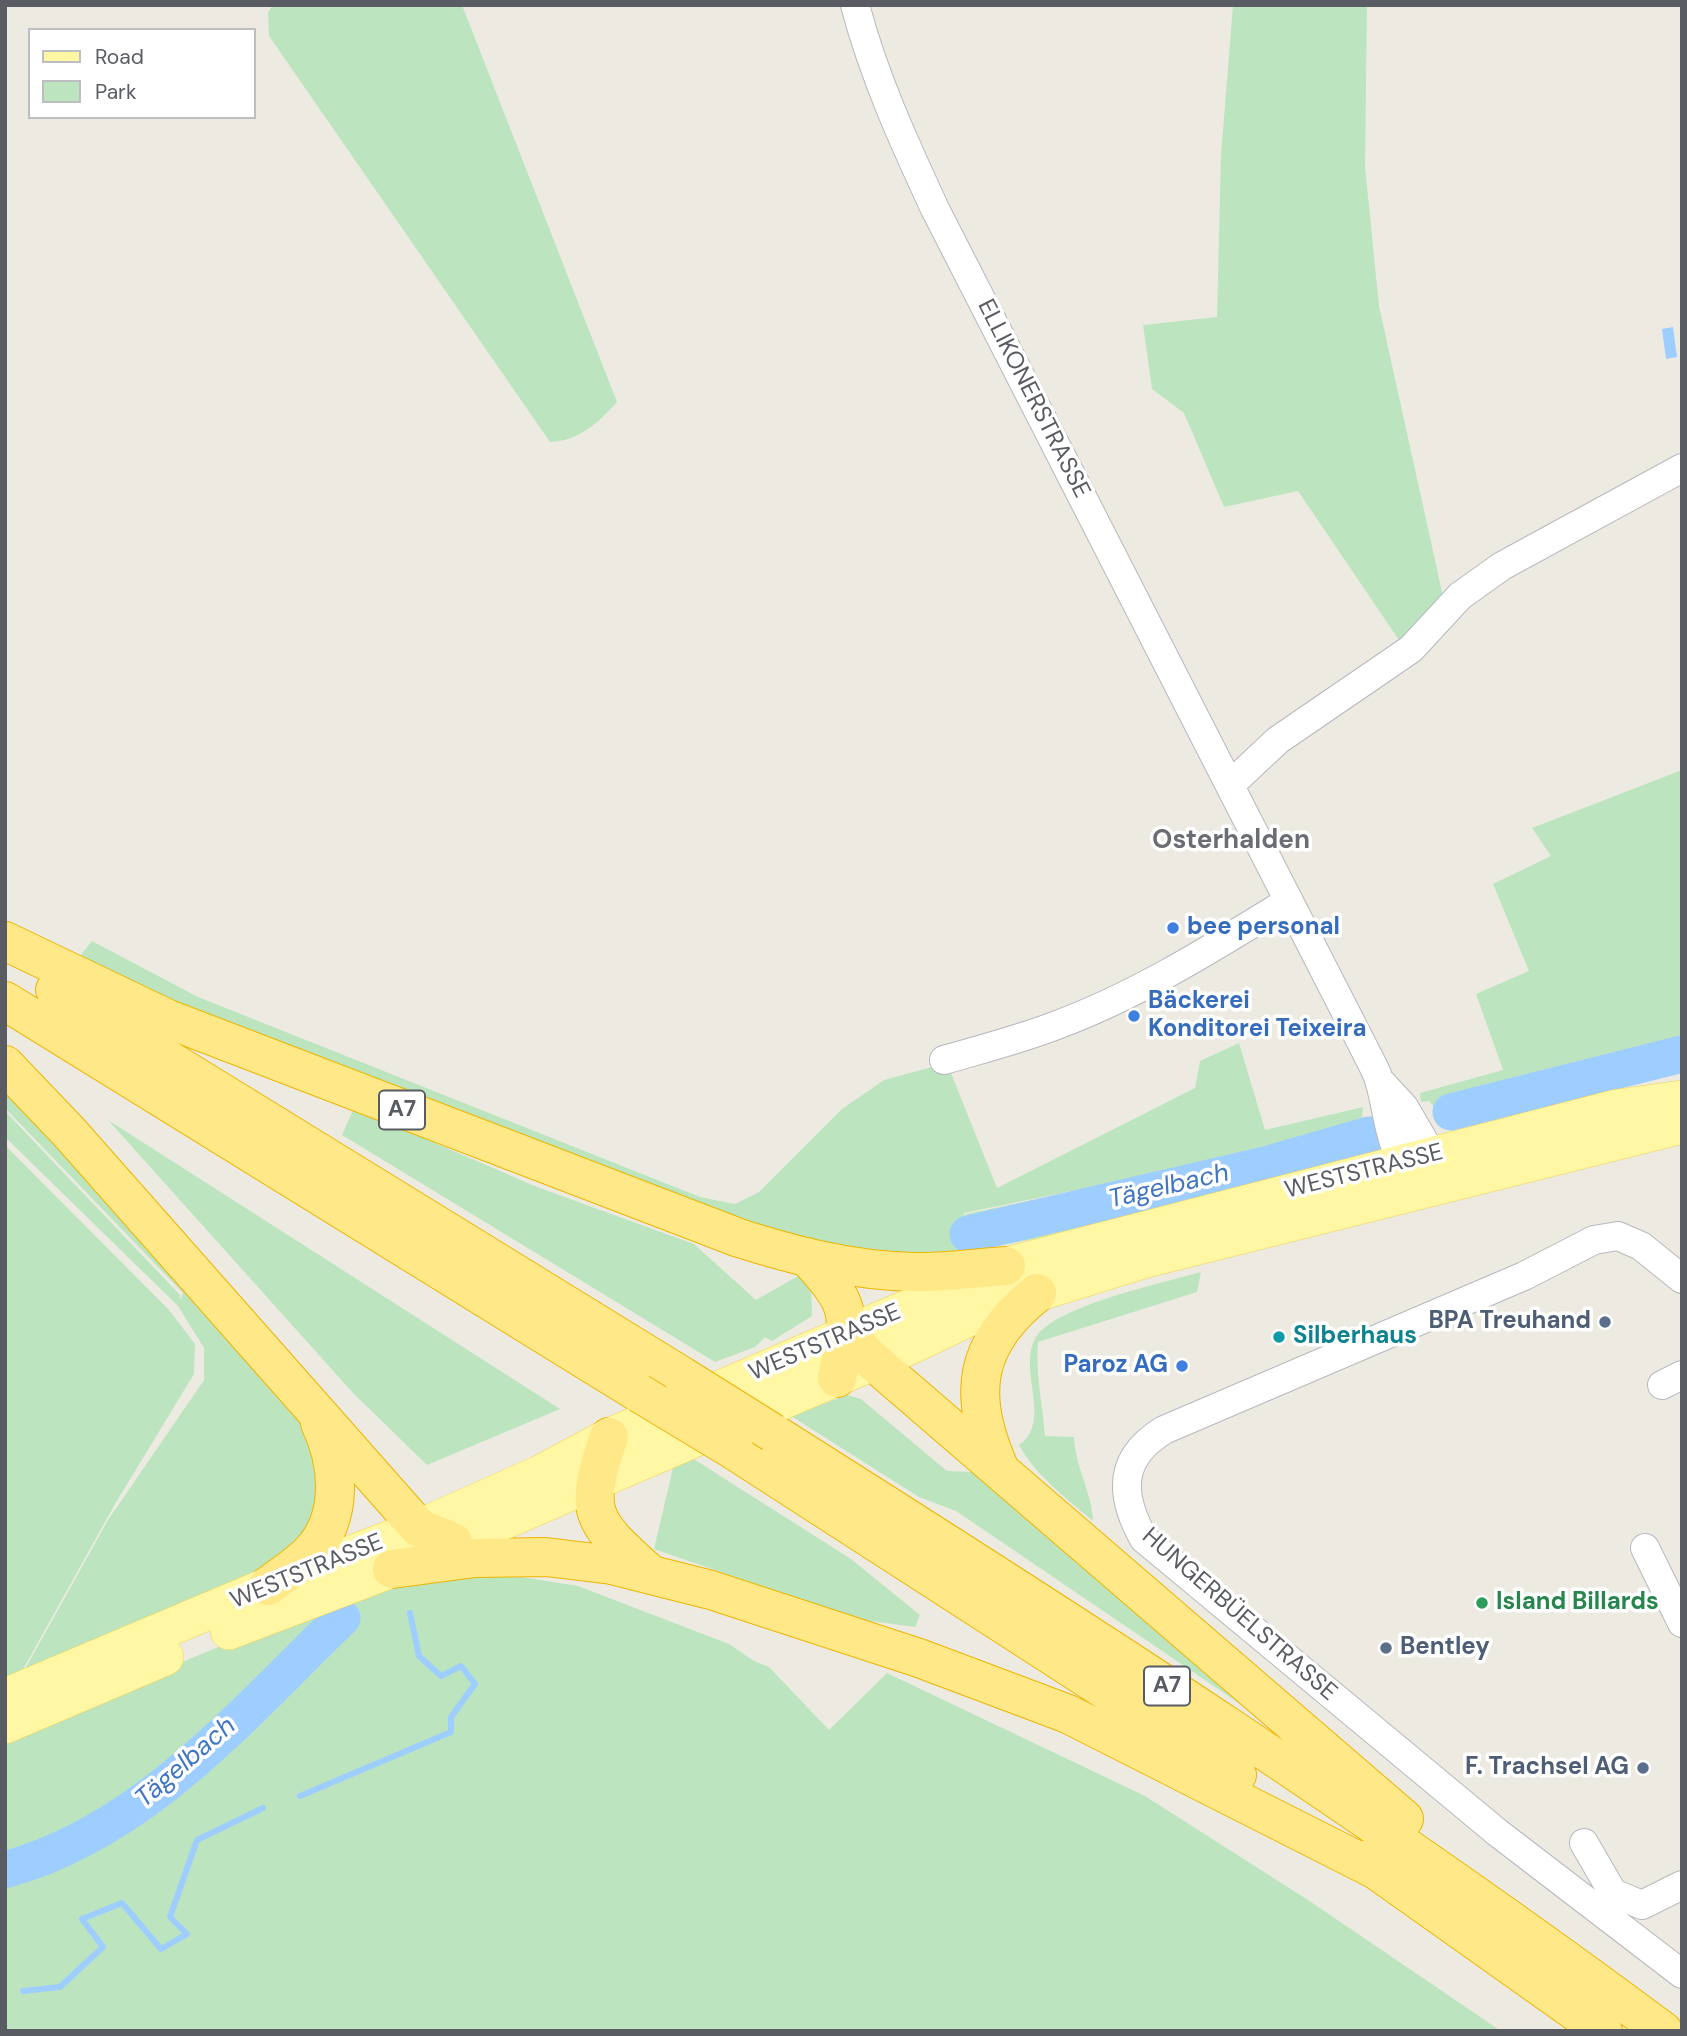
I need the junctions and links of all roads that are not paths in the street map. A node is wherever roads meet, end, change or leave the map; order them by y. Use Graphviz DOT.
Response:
graph roads {
  1 [pos="855,5"];
  2 [pos="1682,468"];
  3 [pos="1230,785"];
  4 [pos="1284,904"];
  5 [pos="5,941"];
  6 [pos="5,958"];
  7 [pos="5,1001"];
  8 [pos="944,1060"];
  9 [pos="5,1065"];
  10 [pos="1682,1099"];
  11 [pos="1682,1125"];
  12 [pos="1419,1159"];
  13 [pos="807,1258"];
  14 [pos="1006,1266"];
  15 [pos="1682,1279"];
  16 [pos="1037,1293"];
  17 [pos="846,1334"];
  18 [pos="874,1362"];
  19 [pos="837,1378"];
  20 [pos="298,1389"];
  21 [pos="609,1437"];
  22 [pos="999,1467"];
  23 [pos="594,1481"];
  24 [pos="436,1535"];
  25 [pos="1645,1548"];
  26 [pos="392,1569"];
  27 [pos="648,1572"];
  28 [pos="268,1586"];
  29 [pos="1682,1623"];
  30 [pos="5,1697"];
  31 [pos="5,1725"];
  32 [pos="1584,1843"];
  33 [pos="1384,1874"];
  34 [pos="1682,1885"];
  35 [pos="1555,1950"];
  36 [pos="1682,1974"];
  37 [pos="1603,2031"];
  38 [pos="1663,2031"];
  1 -- 3 [label="street, ELLIKONERSTRASSE"];
  2 -- 3 [label="street"];
  3 -- 4 [label="street, ELLIKONERSTRASSE"];
  4 -- 8 [label="street"];
  4 -- 12 [label="street, ELLIKONERSTRASSE"];
  5 -- 13 [label="highway, A7"];
  6 -- 35 [label="highway, A7, bridge"];
  7 -- 33 [label="highway, A7, bridge"];
  9 -- 20 [label="highway"];
  10 -- 12 [label="main road, WESTSTRASSE"];
  11 -- 12 [label="main road, WESTSTRASSE"];
  12 -- 14 [label="main road, WESTSTRASSE"];
  12 -- 16 [label="main road, WESTSTRASSE"];
  13 -- 14 [label="highway, A7"];
  13 -- 17 [label="highway"];
  14 -- 17 [label="main road, WESTSTRASSE"];
  15 -- 36 [label="street, HUNGERBÜELSTRASSE"];
  16 -- 18 [label="main road, WESTSTRASSE"];
  16 -- 22 [label="highway, A7"];
  17 -- 18 [label="highway, A7"];
  17 -- 19 [label="highway"];
  17 -- 21 [label="main road, WESTSTRASSE"];
  18 -- 19 [label="main road, WESTSTRASSE"];
  18 -- 22 [label="highway, A7"];
  19 -- 23 [label="main road, WESTSTRASSE"];
  20 -- 24 [label="highway"];
  20 -- 28 [label="highway"];
  21 -- 23 [label="highway, A7"];
  21 -- 24 [label="main road, WESTSTRASSE"];
  22 -- 35 [label="highway, A7"];
  23 -- 24 [label="main road, WESTSTRASSE"];
  23 -- 27 [label="highway, A7"];
  24 -- 26 [label="main road, WESTSTRASSE"];
  24 -- 28 [label="main road, WESTSTRASSE"];
  25 -- 29 [label="street"];
  26 -- 27 [label="highway, A7"];
  26 -- 31 [label="main road, WESTSTRASSE"];
  27 -- 33 [label="highway, A7"];
  28 -- 30 [label="main road, WESTSTRASSE"];
  32 -- 34 [label="street"];
  33 -- 37 [label="highway, A7"];
  35 -- 38 [label="highway, A7"];
}
